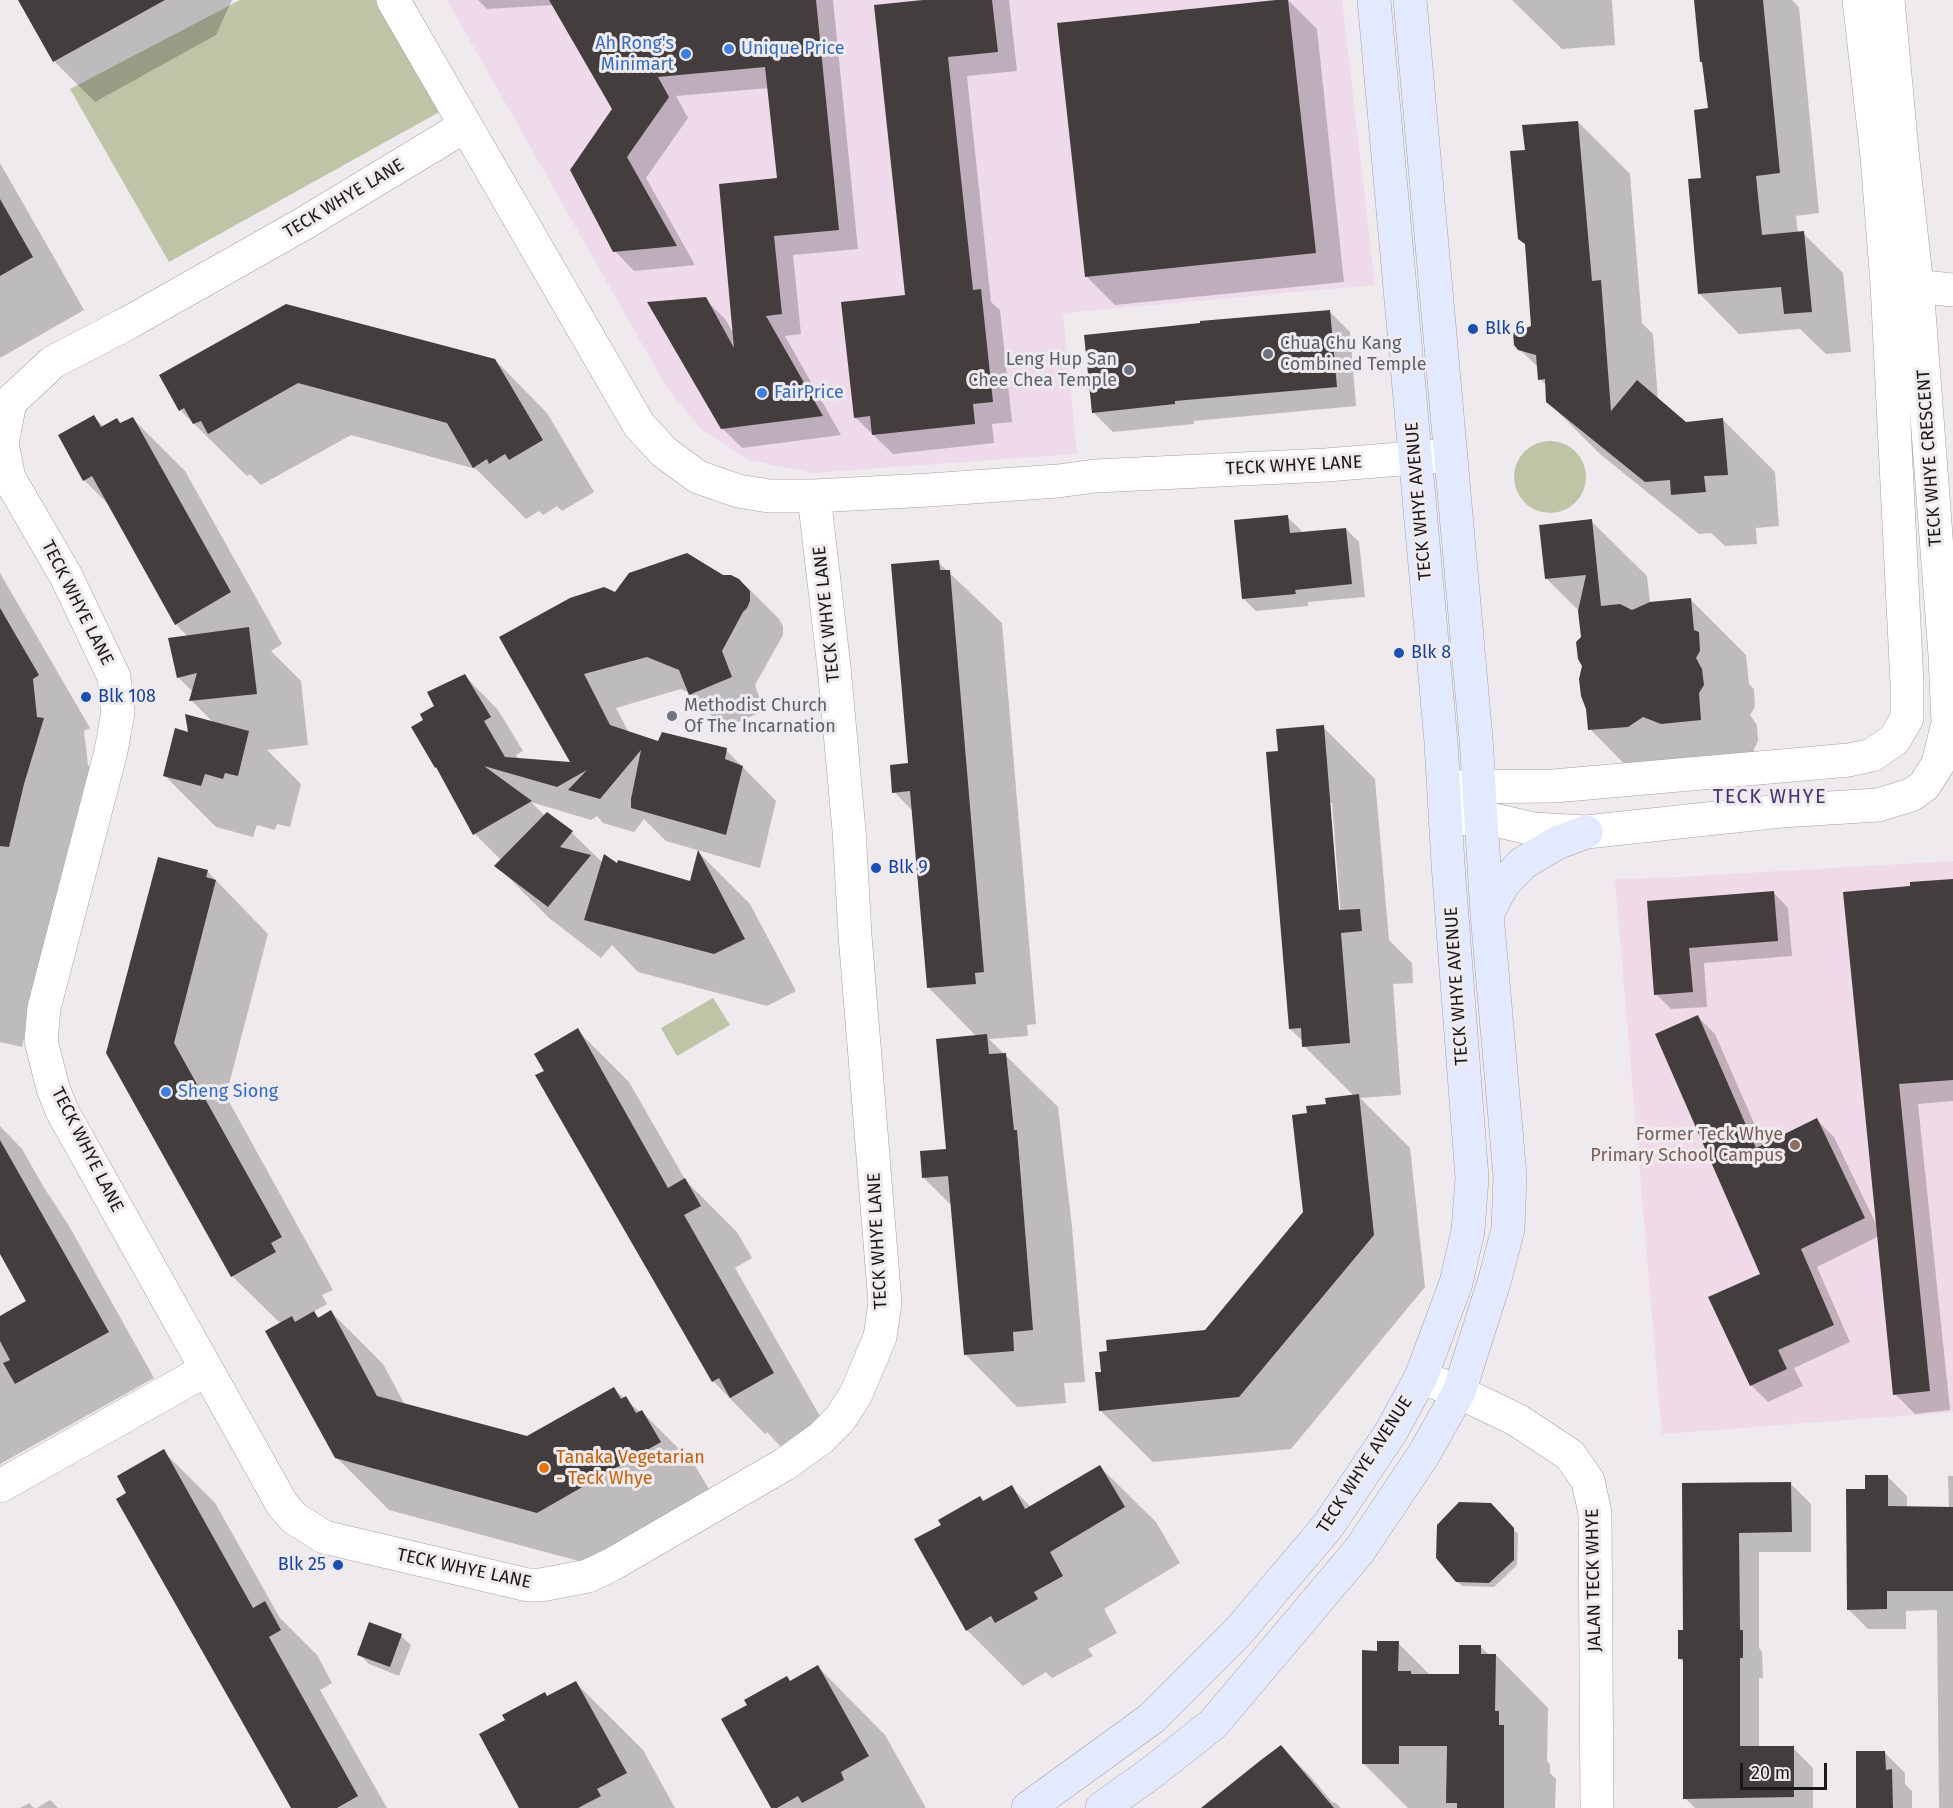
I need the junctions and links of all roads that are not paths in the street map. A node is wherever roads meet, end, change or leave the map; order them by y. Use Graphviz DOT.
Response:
graph roads {
  1 [pos="393,0"];
  2 [pos="1374,0"];
  3 [pos="1410,0"];
  4 [pos="1859,0"];
  5 [pos="1888,0"];
  6 [pos="465,126"];
  7 [pos="1902,285"];
  8 [pos="1953,290"];
  9 [pos="1450,455"];
  10 [pos="1415,458"];
  11 [pos="814,496"];
  12 [pos="1444,787"];
  13 [pos="1480,801"];
  14 [pos="1445,820"];
  15 [pos="1586,832"];
  16 [pos="1487,914"];
  17 [pos="206,1370"];
  18 [pos="1421,1377"];
  19 [pos="1459,1392"];
  20 [pos="0,1486"];
  21 [pos="1028,1808"];
  22 [pos="1102,1808"];
  23 [pos="1597,1808"];
  1 -- 6 [label="street, TECK WHYE LANE"];
  2 -- 10 [label="main road, TECK WHYE AVENUE"];
  3 -- 9 [label="main road, TECK WHYE AVENUE"];
  4 -- 7 [label="street, TECK WHYE CRESCENT"];
  5 -- 7 [label="street, TECK WHYE CRESCENT"];
  6 -- 11 [label="street, TECK WHYE LANE"];
  6 -- 17 [label="street, TECK WHYE LANE"];
  7 -- 8 [label="street"];
  7 -- 13 [label="street, TECK WHYE CRESCENT"];
  7 -- 15 [label="street, TECK WHYE CRESCENT"];
  9 -- 10 [label="street, TECK WHYE LANE"];
  9 -- 13 [label="main road, TECK WHYE AVENUE"];
  10 -- 11 [label="street, TECK WHYE LANE"];
  10 -- 12 [label="main road, TECK WHYE AVENUE"];
  11 -- 17 [label="street, TECK WHYE LANE"];
  12 -- 13 [label="street, TECK WHYE CRESCENT"];
  12 -- 14 [label="main road, TECK WHYE AVENUE"];
  13 -- 14 [label="street, TECK WHYE CRESCENT"];
  13 -- 15 [label="street, TECK WHYE CRESCENT"];
  13 -- 16 [label="main road, TECK WHYE AVENUE"];
  14 -- 18 [label="main road, TECK WHYE AVENUE"];
  15 -- 16 [label="main road"];
  16 -- 19 [label="main road, TECK WHYE AVENUE"];
  17 -- 20 [label="street"];
  18 -- 19 [label="street, JALAN TECK WHYE"];
  18 -- 21 [label="main road, TECK WHYE AVENUE"];
  19 -- 22 [label="main road, TECK WHYE AVENUE"];
  19 -- 23 [label="street, JALAN TECK WHYE"];
}
